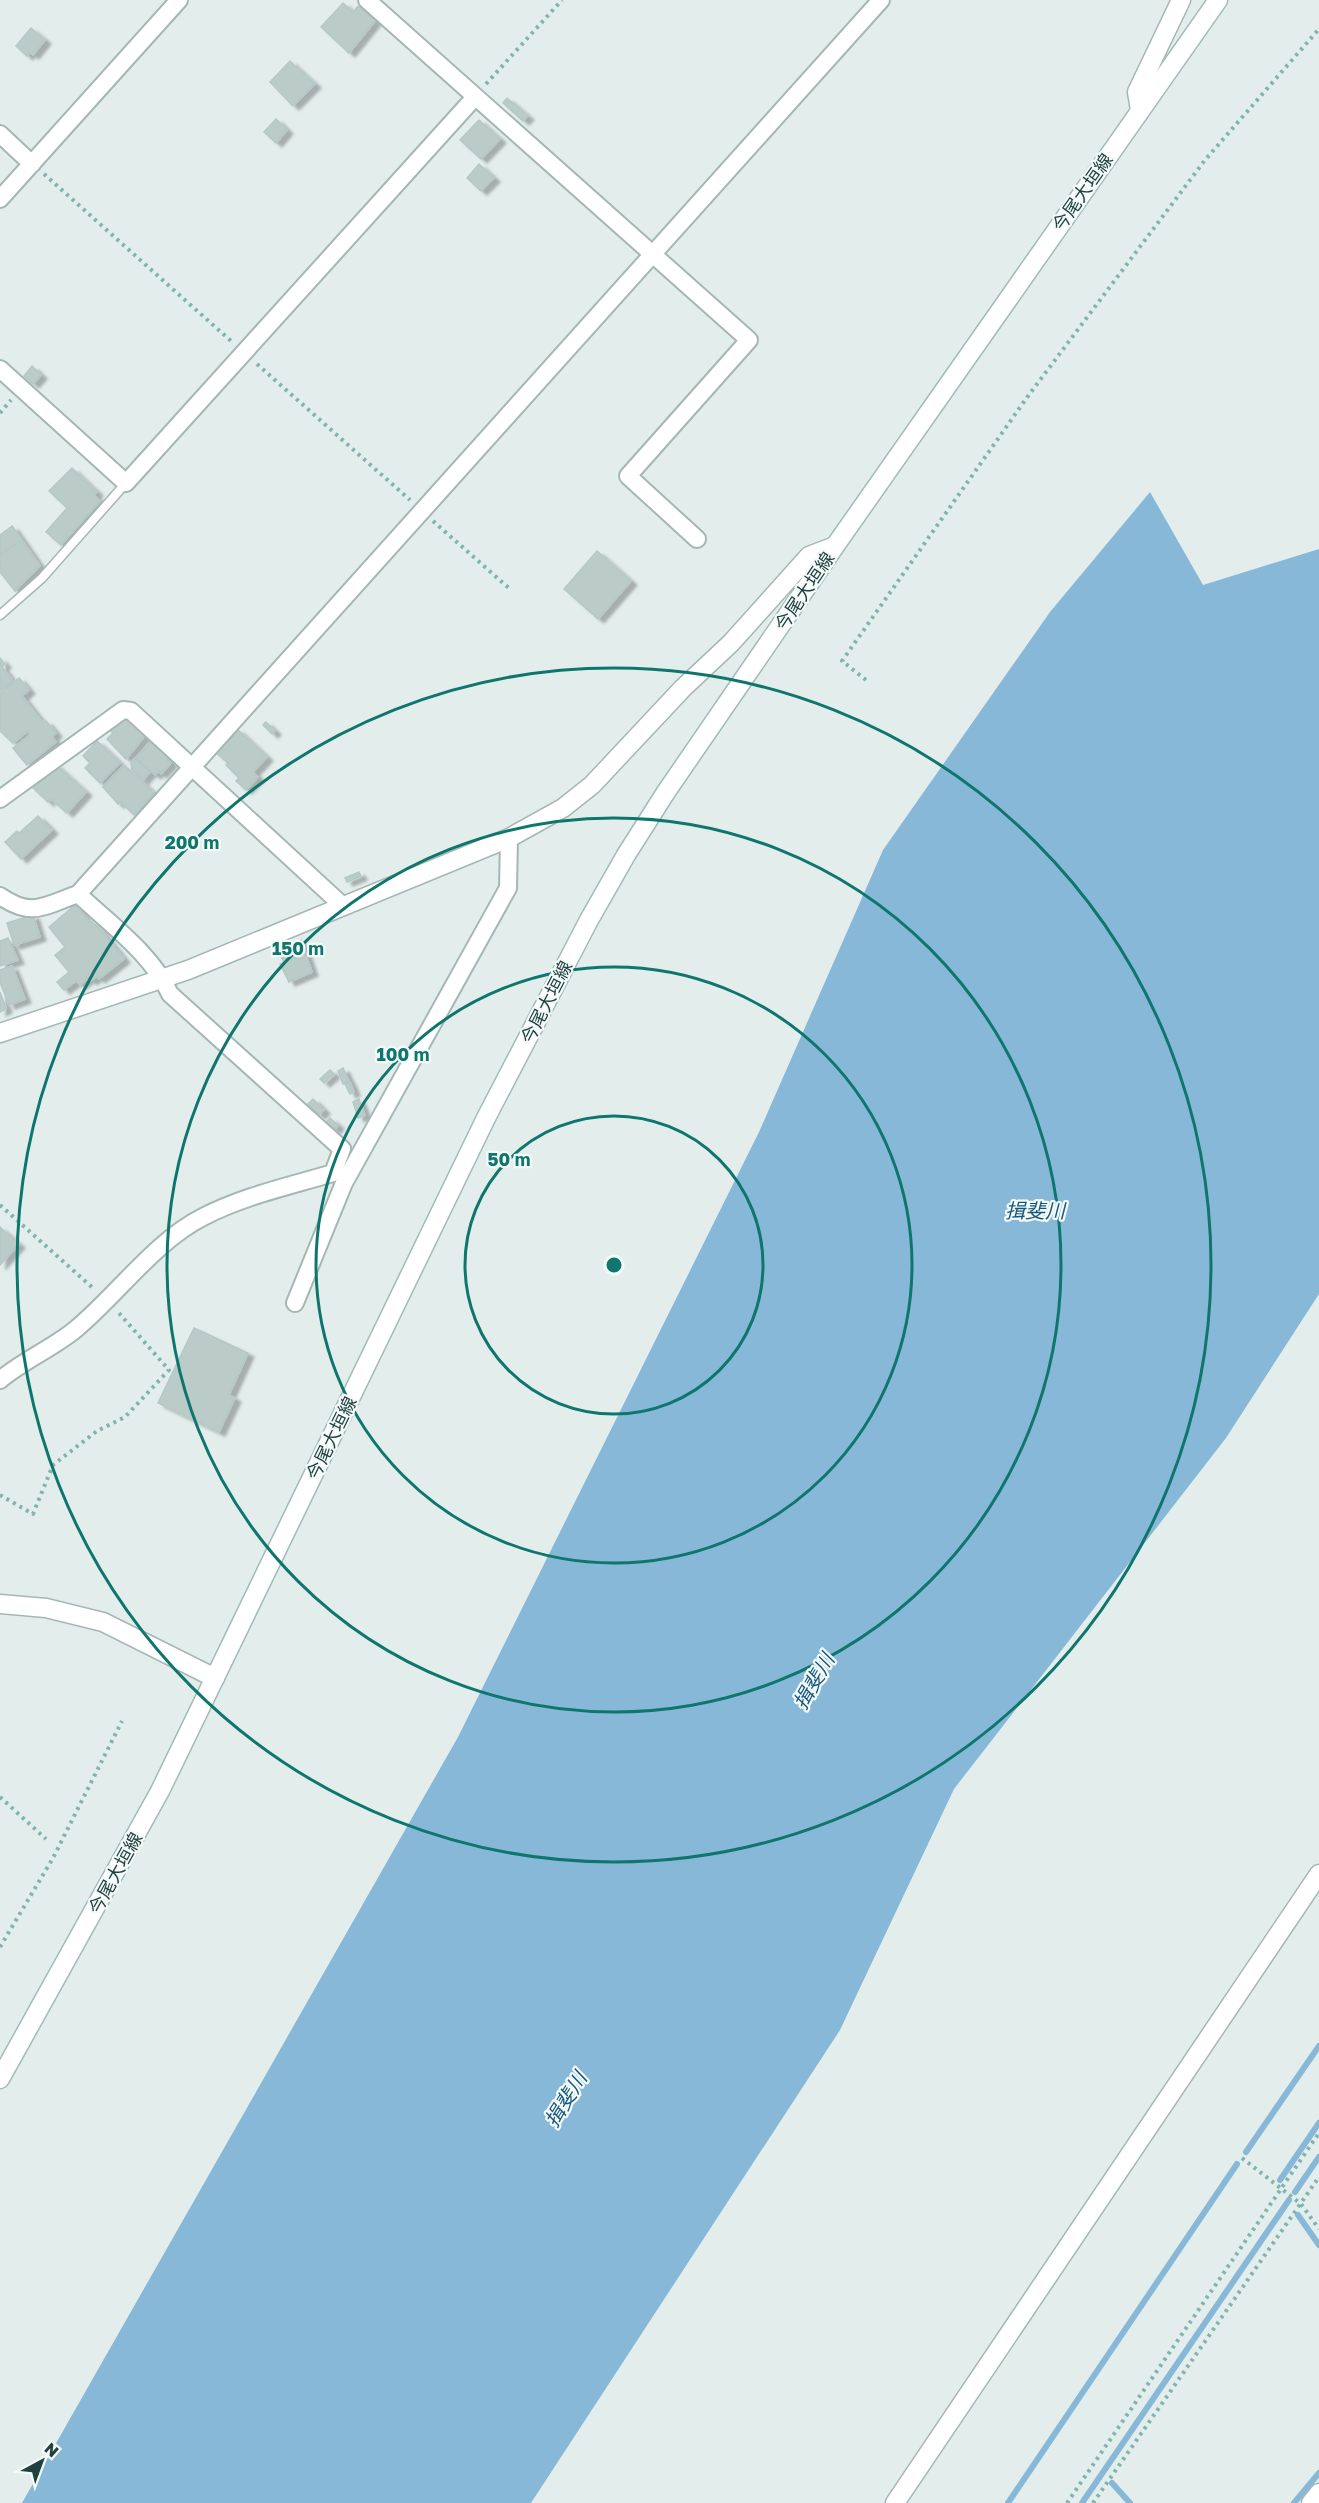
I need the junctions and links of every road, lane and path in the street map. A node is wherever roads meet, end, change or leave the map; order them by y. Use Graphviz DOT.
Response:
graph roads {
  1 [pos="179,0"];
  2 [pos="367,0"];
  3 [pos="562,0"];
  4 [pos="881,0"];
  5 [pos="1181,0"];
  6 [pos="1218,0"];
  7 [pos="1319,29"];
  8 [pos="475,97"];
  9 [pos="1140,110"];
  10 [pos="0,134"];
  11 [pos="32,164"];
  12 [pos="0,199"];
  13 [pos="652,254"];
  14 [pos="245,354"];
  15 [pos="0,369"];
  16 [pos="126,483"];
  17 [pos="421,510"];
  18 [pos="697,539"];
  19 [pos="835,546"];
  20 [pos="511,590"];
  21 [pos="0,615"];
  22 [pos="866,680"];
  23 [pos="190,766"];
  24 [pos="2,794"];
  25 [pos="509,838"];
  26 [pos="78,894"];
  27 [pos="0,896"];
  28 [pos="343,906"];
  29 [pos="163,979"];
  30 [pos="0,1033"];
  31 [pos="0,1205"];
  32 [pos="108,1301"];
  33 [pos="295,1302"];
  34 [pos="0,1380"];
  35 [pos="0,1495"];
  36 [pos="0,1604"];
  37 [pos="214,1678"];
  38 [pos="122,1721"];
  39 [pos="0,1797"];
  40 [pos="46,1839"];
  41 [pos="1319,1874"];
  42 [pos="0,1947"];
  43 [pos="0,2079"];
  44 [pos="1319,2133"];
  45 [pos="1242,2158"];
  46 [pos="1319,2177"];
  47 [pos="1281,2188"];
  48 [pos="1301,2204"];
  49 [pos="1319,2229"];
  50 [pos="1319,2493"];
  51 [pos="895,2503"];
  52 [pos="1067,2503"];
  53 [pos="1094,2503"];
  54 [pos="1311,2503"];
  1 -- 11 [label="street"];
  2 -- 8 [label="street"];
  3 -- 8 [label="path"];
  4 -- 13 [label="street"];
  5 -- 9 [label="main road"];
  6 -- 9 [label="main road, 今尾大垣線"];
  7 -- 22 [label="path"];
  8 -- 13 [label="street"];
  8 -- 14 [label="street"];
  9 -- 19 [label="main road, 今尾大垣線"];
  10 -- 11 [label="street"];
  11 -- 12 [label="street"];
  11 -- 14 [label="path"];
  13 -- 17 [label="street"];
  13 -- 18 [label="street"];
  14 -- 16 [label="street"];
  14 -- 17 [label="path"];
  15 -- 16 [label="street"];
  16 -- 21 [label="lane"];
  17 -- 20 [label="path"];
  17 -- 23 [label="street"];
  19 -- 25 [label="main road"];
  19 -- 37 [label="main road, 今尾大垣線"];
  23 -- 24 [label="street"];
  23 -- 26 [label="street"];
  23 -- 28 [label="street"];
  25 -- 28 [label="main road"];
  25 -- 33 [label="street"];
  26 -- 27 [label="street"];
  26 -- 29 [label="street"];
  28 -- 29 [label="main road"];
  29 -- 30 [label="main road"];
  29 -- 32 [label="street"];
  31 -- 32 [label="path"];
  32 -- 34 [label="street"];
  32 -- 35 [label="path"];
  36 -- 37 [label="main road"];
  37 -- 43 [label="main road, 今尾大垣線"];
  38 -- 42 [label="path"];
  39 -- 40 [label="path"];
  41 -- 51 [label="main road"];
  44 -- 47 [label="path"];
  45 -- 47 [label="path"];
  46 -- 48 [label="path"];
  47 -- 48 [label="path"];
  47 -- 52 [label="path"];
  48 -- 49 [label="path"];
  48 -- 53 [label="path"];
  50 -- 54 [label="main road"];
}
